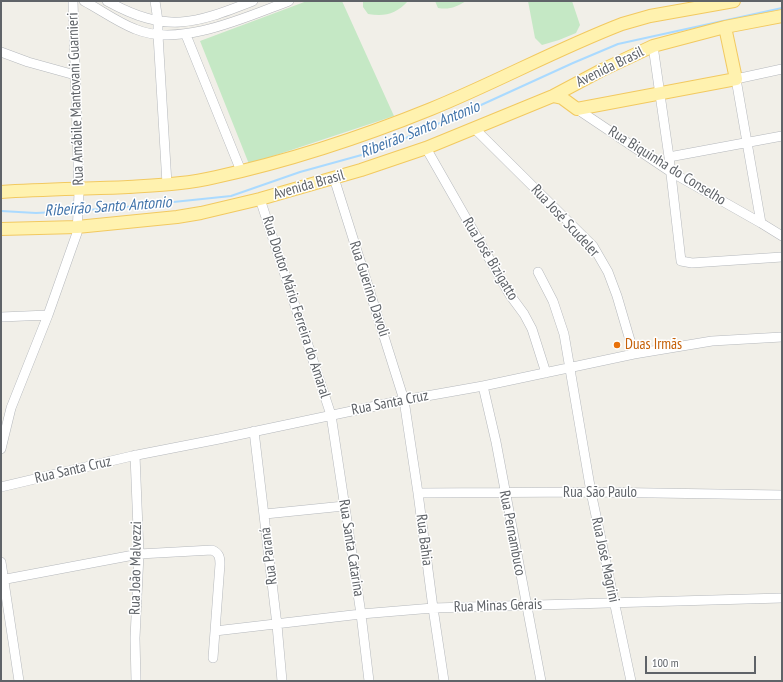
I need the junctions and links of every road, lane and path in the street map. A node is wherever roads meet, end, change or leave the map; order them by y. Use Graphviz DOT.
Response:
graph roads {
  1 [pos="73,1"];
  2 [pos="84,1"];
  3 [pos="107,1"];
  4 [pos="155,1"];
  5 [pos="289,1"];
  6 [pos="734,1"];
  7 [pos="247,2"];
  8 [pos="782,16"];
  9 [pos="247,17"];
  10 [pos="158,21"];
  11 [pos="724,28"];
  12 [pos="158,35"];
  13 [pos="186,35"];
  14 [pos="653,46"];
  15 [pos="1,52"];
  16 [pos="782,69"];
  17 [pos="75,75"];
  18 [pos="736,79"];
  19 [pos="660,94"];
  20 [pos="553,96"];
  21 [pos="577,109"];
  22 [pos="474,128"];
  23 [pos="782,136"];
  24 [pos="748,142"];
  25 [pos="426,148"];
  26 [pos="669,157"];
  27 [pos="241,171"];
  28 [pos="671,172"];
  29 [pos="334,178"];
  30 [pos="167,184"];
  31 [pos="79,191"];
  32 [pos="1,192"];
  33 [pos="260,199"];
  34 [pos="78,222"];
  35 [pos="761,223"];
  36 [pos="1,229"];
  37 [pos="782,236"];
  38 [pos="782,257"];
  39 [pos="538,272"];
  40 [pos="48,315"];
  41 [pos="1,317"];
  42 [pos="782,337"];
  43 [pos="634,354"];
  44 [pos="570,367"];
  45 [pos="546,373"];
  46 [pos="483,386"];
  47 [pos="404,400"];
  48 [pos="11,408"];
  49 [pos="1,409"];
  50 [pos="331,416"];
  51 [pos="254,431"];
  52 [pos="1,449"];
  53 [pos="135,456"];
  54 [pos="1,487"];
  55 [pos="504,492"];
  56 [pos="591,492"];
  57 [pos="418,493"];
  58 [pos="782,495"];
  59 [pos="344,506"];
  60 [pos="265,514"];
  61 [pos="139,554"];
  62 [pos="1,562"];
  63 [pos="2,579"];
  64 [pos="782,598"];
  65 [pos="614,602"];
  66 [pos="526,604"];
  67 [pos="433,608"];
  68 [pos="361,614"];
  69 [pos="278,625"];
  70 [pos="215,631"];
  71 [pos="213,658"];
  72 [pos="19,681"];
  73 [pos="136,681"];
  74 [pos="282,681"];
  75 [pos="369,681"];
  76 [pos="444,681"];
  77 [pos="540,681"];
  78 [pos="631,681"];
  1 -- 17 [label="street, Rua Amábile Mantovani Guarnieri"];
  2 -- 12 [label="street"];
  3 -- 10 [label="street"];
  4 -- 10 [label="street"];
  5 -- 9 [label="street"];
  6 -- 27 [label="main road"];
  7 -- 9 [label="street"];
  7 -- 10 [label="street"];
  8 -- 11 [label="main road, Avenida Brasil"];
  9 -- 13 [label="street"];
  10 -- 12 [label="street"];
  11 -- 14 [label="main road, Avenida Brasil"];
  11 -- 18 [label="main road"];
  12 -- 13 [label="street"];
  12 -- 30 [label="street"];
  13 -- 27 [label="street"];
  14 -- 19 [label="street"];
  14 -- 20 [label="main road, Avenida Brasil"];
  15 -- 17 [label="street"];
  16 -- 18 [label="street"];
  17 -- 31 [label="street, Rua Amábile Mantovani Guarnieri"];
  18 -- 19 [label="main road"];
  18 -- 24 [label="street"];
  19 -- 21 [label="main road"];
  19 -- 26 [label="street"];
  20 -- 21 [label="main road, Rua Biquinha do Conselho"];
  20 -- 22 [label="main road, Avenida Brasil"];
  21 -- 28 [label="street, Rua Biquinha do Conselho"];
  22 -- 25 [label="main road, Avenida Brasil"];
  22 -- 43 [label="street, Rua José Scudeler"];
  23 -- 24 [label="street"];
  24 -- 26 [label="street"];
  24 -- 35 [label="street"];
  25 -- 29 [label="main road, Avenida Brasil"];
  25 -- 45 [label="street, Rua José Bizigatto"];
  26 -- 28 [label="street"];
  27 -- 30 [label="main road"];
  28 -- 35 [label="street, Rua Biquinha do Conselho"];
  28 -- 38 [label="street"];
  29 -- 33 [label="main road, Avenida Brasil"];
  29 -- 47 [label="street, Rua Guerino Davoli"];
  30 -- 31 [label="main road"];
  31 -- 32 [label="main road"];
  31 -- 34 [label="street, Rua Amábile Mantovani Guarnieri"];
  33 -- 34 [label="main road, Avenida Brasil"];
  33 -- 50 [label="street, Rua Doutor Mário Ferreira do Amaral"];
  34 -- 36 [label="main road, Avenida Brasil"];
  34 -- 40 [label="street, Rua Amábile Mantovani Guarnieri"];
  35 -- 37 [label="street, Rua Biquinha do Conselho"];
  39 -- 44 [label="street, Rua José Magrini"];
  40 -- 41 [label="street"];
  40 -- 48 [label="street, Rua Amábile Mantovani Guarnieri"];
  42 -- 43 [label="street, Rua Santa Cruz"];
  43 -- 44 [label="street, Rua Santa Cruz"];
  44 -- 45 [label="street, Rua Santa Cruz"];
  44 -- 56 [label="street, Rua José Magrini"];
  45 -- 46 [label="street, Rua Santa Cruz"];
  46 -- 47 [label="street, Rua Santa Cruz"];
  46 -- 55 [label="street, Rua Pernambuco"];
  47 -- 50 [label="street, Rua Santa Cruz"];
  47 -- 57 [label="street, Rua Bahia"];
  48 -- 49 [label="street"];
  48 -- 52 [label="street, Rua Amábile Mantovani Guarnieri"];
  50 -- 51 [label="street, Rua Santa Cruz"];
  50 -- 59 [label="street, Rua Santa Catarina"];
  51 -- 53 [label="street, Rua Santa Cruz"];
  51 -- 60 [label="street, Rua Paraná"];
  53 -- 54 [label="street, Rua Santa Cruz"];
  53 -- 61 [label="street, Rua João Malvezzi"];
  55 -- 56 [label="street, Rua São Paulo"];
  55 -- 57 [label="street, Rua São Paulo"];
  55 -- 66 [label="street, Rua Pernambuco"];
  56 -- 58 [label="street, Rua São Paulo"];
  56 -- 65 [label="street, Rua José Magrini"];
  57 -- 67 [label="street, Rua Bahia"];
  59 -- 60 [label="street"];
  59 -- 68 [label="street, Rua Santa Catarina"];
  60 -- 69 [label="street, Rua Paraná"];
  61 -- 63 [label="street"];
  61 -- 70 [label="street"];
  61 -- 73 [label="street, Rua João Malvezzi"];
  62 -- 63 [label="street"];
  63 -- 72 [label="street"];
  64 -- 65 [label="street, Rua Minas Gerais"];
  65 -- 66 [label="street, Rua Minas Gerais"];
  65 -- 78 [label="street, Rua José Magrini"];
  66 -- 67 [label="street, Rua Minas Gerais"];
  66 -- 77 [label="street, Rua Pernambuco"];
  67 -- 68 [label="street, Rua Minas Gerais"];
  67 -- 76 [label="street, Rua Bahia"];
  68 -- 69 [label="street, Rua Minas Gerais"];
  68 -- 75 [label="street, Rua Santa Catarina"];
  69 -- 70 [label="street, Rua Minas Gerais"];
  69 -- 74 [label="street, Rua Paraná"];
  70 -- 71 [label="street"];
}
